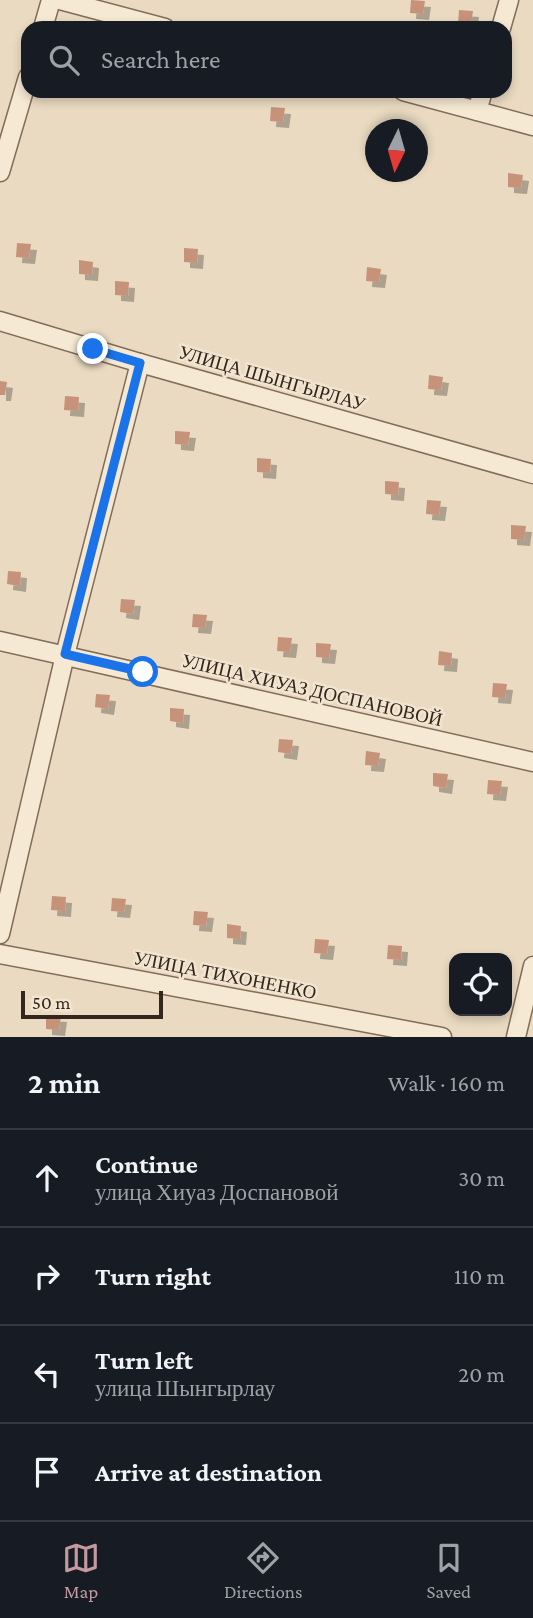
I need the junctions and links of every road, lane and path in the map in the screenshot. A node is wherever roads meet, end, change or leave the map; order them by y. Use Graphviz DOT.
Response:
graph roads {
  1 [pos="51,0"];
  2 [pos="60,0"];
  3 [pos="509,0"];
  4 [pos="45,21"];
  5 [pos="139,21"];
  6 [pos="503,21"];
  7 [pos="22,98"];
  8 [pos="429,98"];
  9 [pos="481,98"];
  10 [pos="477,111"];
  11 [pos="533,126"];
  12 [pos="0,172"];
  13 [pos="0,321"];
  14 [pos="140,363"];
  15 [pos="533,474"];
  16 [pos="0,641"];
  17 [pos="65,654"];
  18 [pos="533,762"];
  19 [pos="0,934"];
  20 [pos="0,954"];
  21 [pos="533,966"];
  22 [pos="442,1037"];
  23 [pos="516,1037"];
  1 -- 4 [label="street"];
  2 -- 5 [label="street"];
  3 -- 6 [label="street"];
  7 -- 12 [label="street"];
  8 -- 10 [label="street"];
  9 -- 10 [label="street"];
  10 -- 11 [label="street"];
  13 -- 14 [label="street, УЛИЦА ШЫНГЫРЛАУ"];
  14 -- 15 [label="street, УЛИЦА ШЫНГЫРЛАУ"];
  14 -- 17 [label="street"];
  16 -- 17 [label="street, УЛИЦА ХИУАЗ ДОСПАНОВОЙ"];
  17 -- 18 [label="street, УЛИЦА ХИУАЗ ДОСПАНОВОЙ"];
  17 -- 19 [label="street"];
  20 -- 22 [label="street, УЛИЦА ТИХОНЕНКО"];
  21 -- 23 [label="street"];
}
